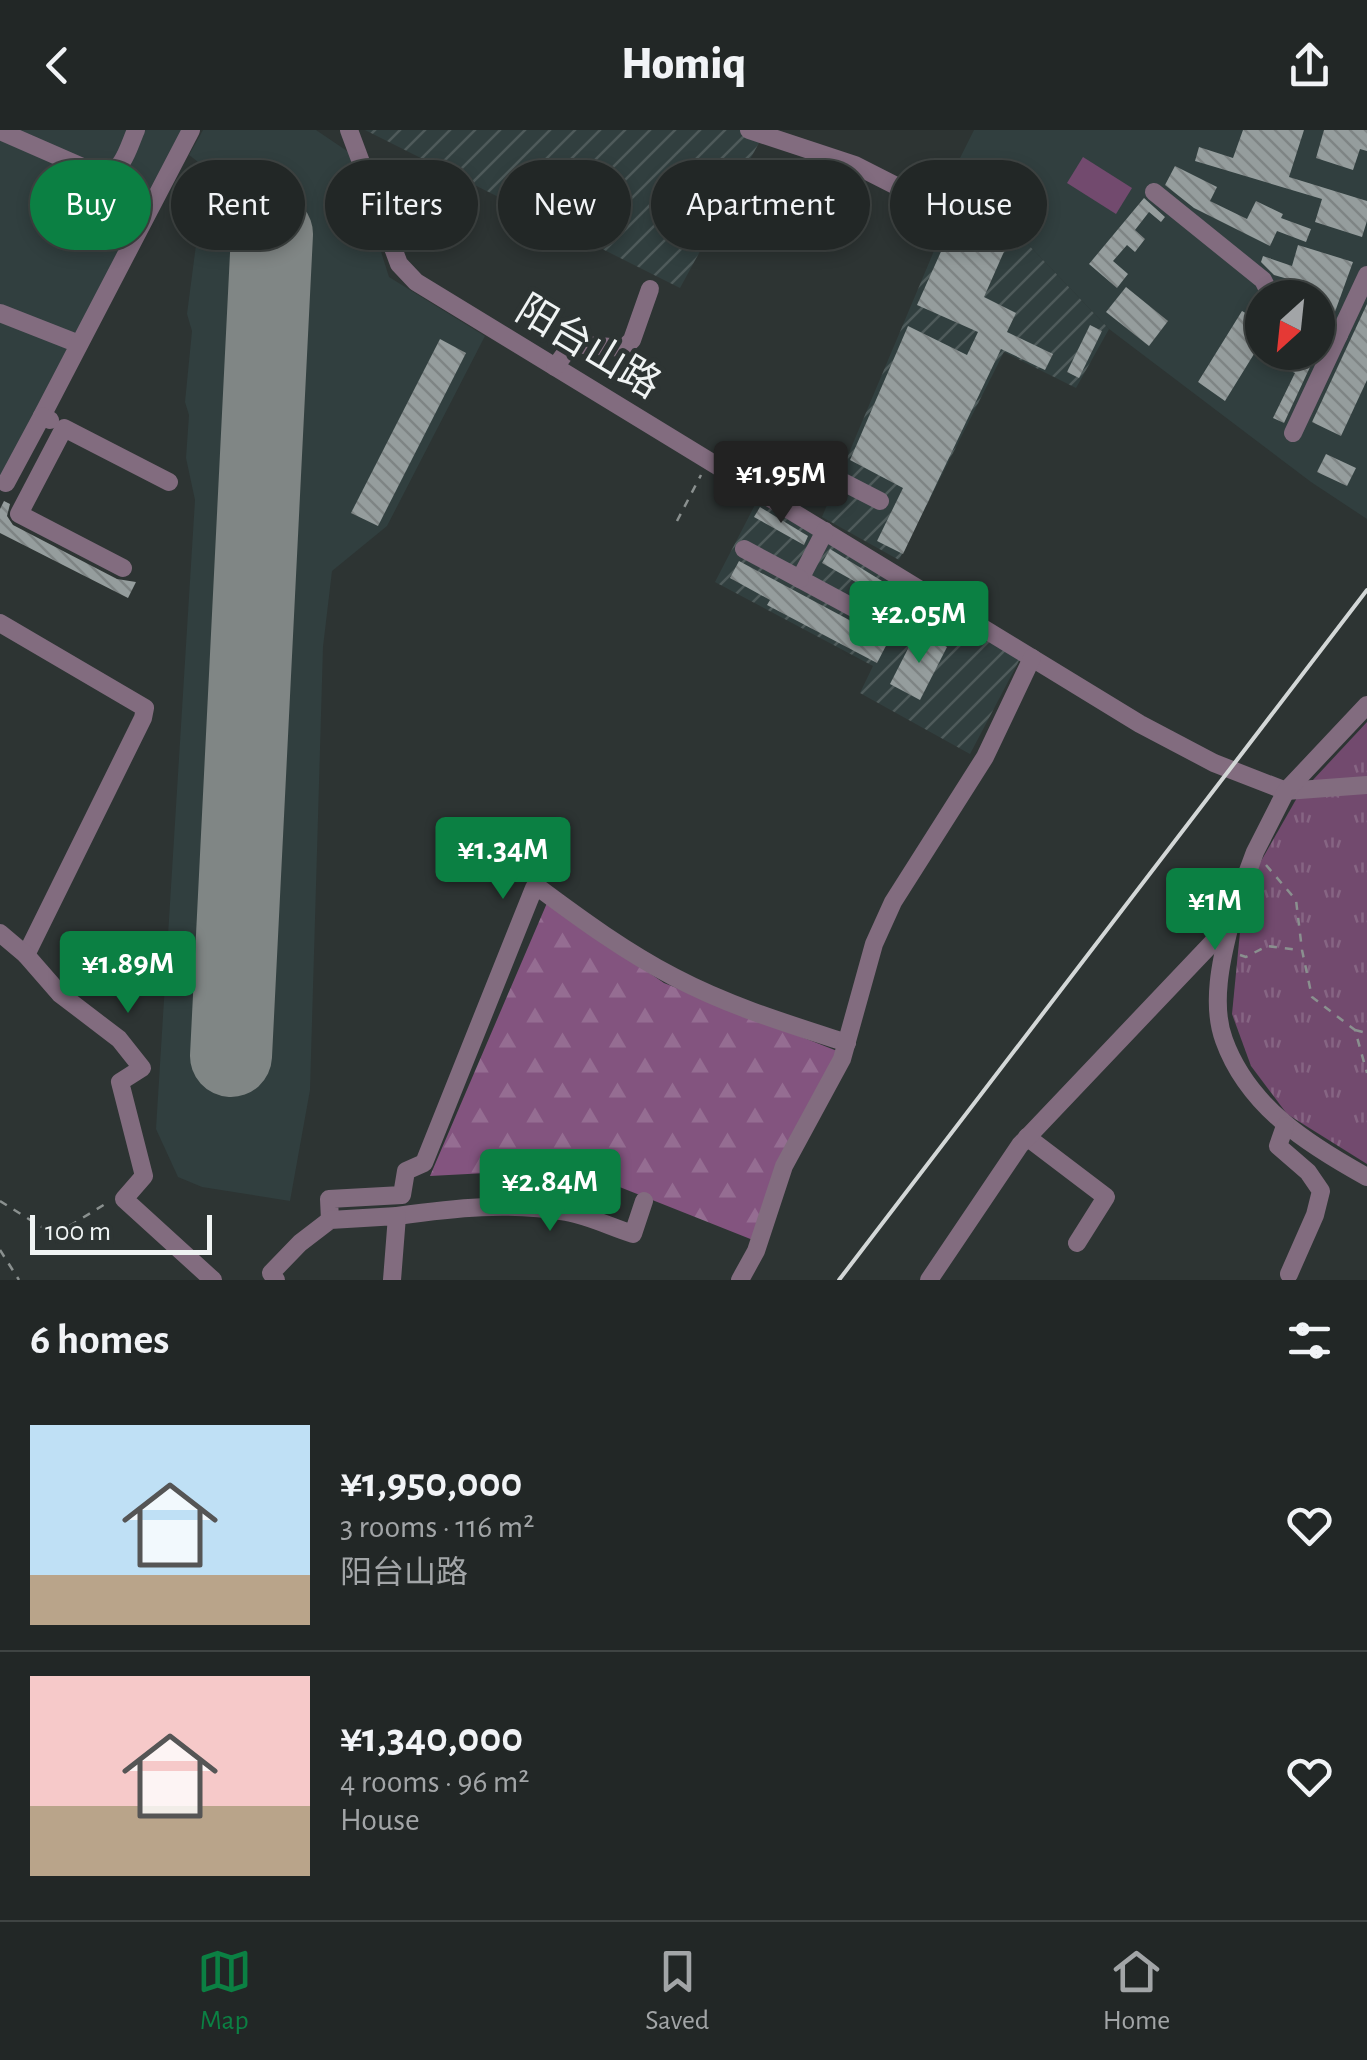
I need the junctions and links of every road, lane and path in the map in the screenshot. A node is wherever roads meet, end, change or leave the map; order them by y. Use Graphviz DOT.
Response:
graph roads {
  1 [pos="136,130"];
  2 [pos="191,130"];
  3 [pos="349,130"];
  4 [pos="749,130"];
  5 [pos="0,131"];
  6 [pos="890,183"];
  7 [pos="1154,192"];
  8 [pos="1366,279"];
  9 [pos="1262,280"];
  10 [pos="650,290"];
  11 [pos="0,313"];
  12 [pos="1335,334"];
  13 [pos="1339,335"];
  14 [pos="80,344"];
  15 [pos="555,366"];
  16 [pos="42,416"];
  17 [pos="64,428"];
  18 [pos="1293,433"];
  19 [pos="708,460"];
  20 [pos="727,472"];
  21 [pos="169,482"];
  22 [pos="6,483"];
  23 [pos="880,501"];
  24 [pos="677,520"];
  25 [pos="825,532"];
  26 [pos="744,549"];
  27 [pos="123,568"];
  28 [pos="800,579"];
  29 [pos="0,623"];
  30 [pos="887,626"];
  31 [pos="1032,658"];
  32 [pos="1367,705"];
  33 [pos="1367,785"];
  34 [pos="1286,792"];
  35 [pos="1255,852"];
  36 [pos="1235,906"];
  37 [pos="0,933"];
  38 [pos="1224,950"];
  39 [pos="1302,950"];
  40 [pos="26,955"];
  41 [pos="1185,970"];
  42 [pos="1219,990"];
  43 [pos="1355,1030"];
  44 [pos="1367,1033"];
  45 [pos="846,1043"];
  46 [pos="1367,1073"];
  47 [pos="1285,1126"];
  48 [pos="1027,1137"];
  49 [pos="1367,1177"];
  50 [pos="124,1199"];
  51 [pos="644,1200"];
  52 [pos="0,1201"];
  53 [pos="397,1216"];
  54 [pos="330,1220"];
  55 [pos="1076,1243"];
  56 [pos="0,1250"];
  57 [pos="1289,1274"];
  58 [pos="19,1280"];
  59 [pos="213,1280"];
  60 [pos="276,1280"];
  61 [pos="392,1280"];
  62 [pos="740,1280"];
  63 [pos="929,1280"];
  1 -- 5 [label="street"];
  2 -- 14 [label="street"];
  3 -- 15 [label="street, 阳台山路"];
  4 -- 6 [label="street"];
  7 -- 9 [label="street"];
  8 -- 13 [label="street"];
  10 -- 15 [label="street"];
  11 -- 14 [label="street"];
  12 -- 13 [label="street"];
  13 -- 18 [label="street"];
  14 -- 16 [label="street"];
  15 -- 19 [label="street, 阳台山路"];
  16 -- 17 [label="street"];
  16 -- 22 [label="street"];
  17 -- 21 [label="street"];
  17 -- 27 [label="street"];
  19 -- 20 [label="street, 阳台山路"];
  19 -- 24 [label="path"];
  20 -- 23 [label="street"];
  20 -- 25 [label="street, 阳台山路"];
  25 -- 28 [label="street"];
  25 -- 31 [label="street, 阳台山路"];
  26 -- 28 [label="street"];
  28 -- 30 [label="street"];
  29 -- 40 [label="street"];
  31 -- 34 [label="street, 阳台山路"];
  31 -- 45 [label="street"];
  32 -- 34 [label="street"];
  33 -- 34 [label="street"];
  34 -- 35 [label="street"];
  35 -- 36 [label="street"];
  35 -- 39 [label="path"];
  36 -- 38 [label="street"];
  36 -- 41 [label="street"];
  37 -- 40 [label="street"];
  38 -- 39 [label="path"];
  38 -- 42 [label="street"];
  39 -- 43 [label="path"];
  40 -- 50 [label="street"];
  41 -- 42 [label="street"];
  41 -- 48 [label="street"];
  42 -- 47 [label="street"];
  43 -- 44 [label="path"];
  43 -- 46 [label="path"];
  45 -- 54 [label="street"];
  45 -- 62 [label="street"];
  47 -- 49 [label="street"];
  47 -- 57 [label="street"];
  48 -- 55 [label="street"];
  48 -- 63 [label="street"];
  50 -- 52 [label="path"];
  50 -- 59 [label="street"];
  51 -- 53 [label="street"];
  53 -- 54 [label="street"];
  53 -- 61 [label="street"];
  54 -- 60 [label="street"];
  56 -- 58 [label="path"];
}
